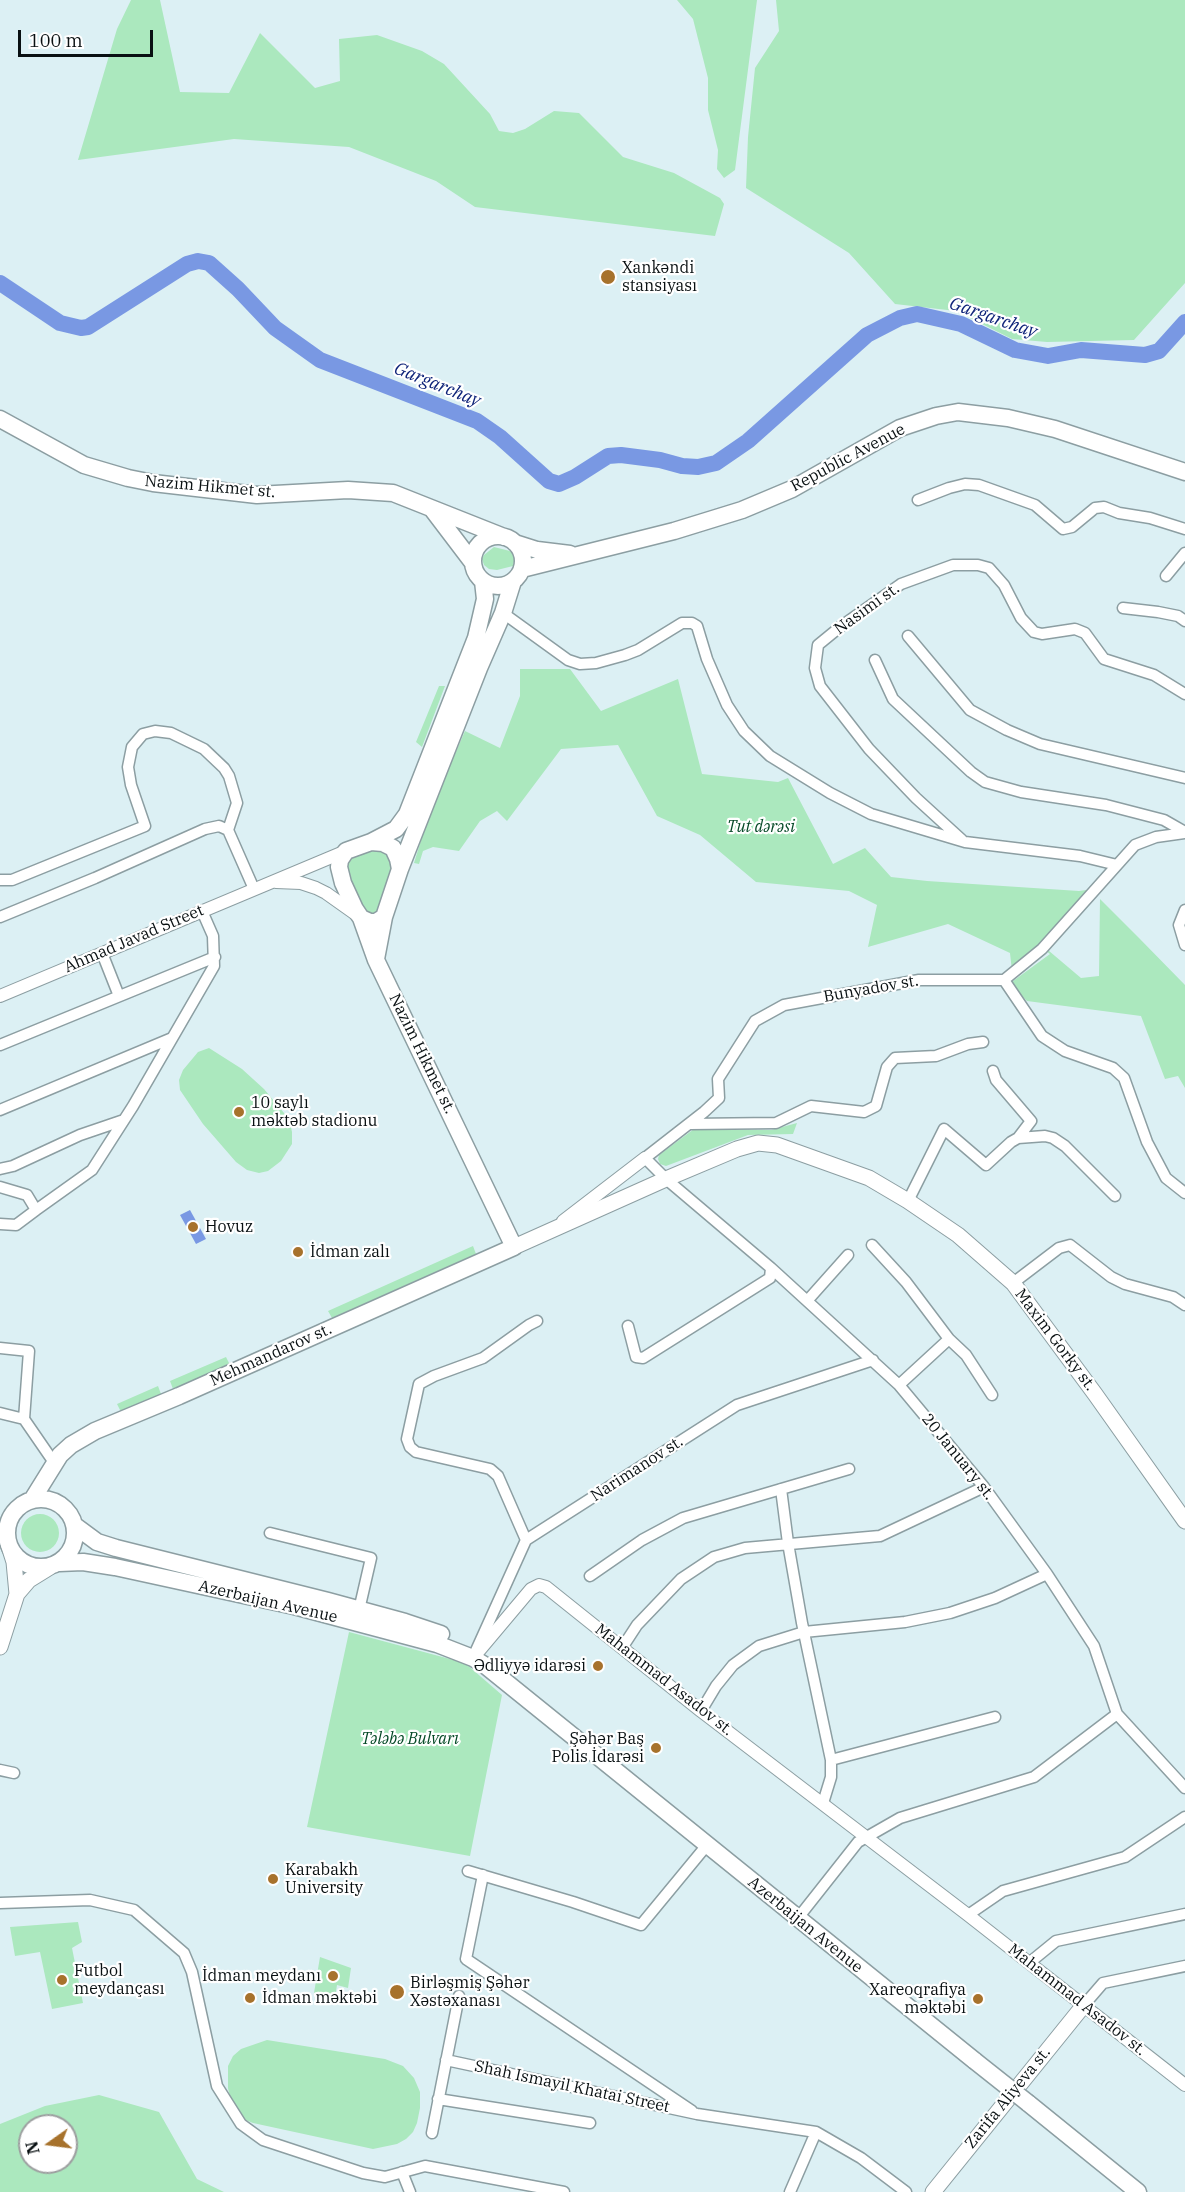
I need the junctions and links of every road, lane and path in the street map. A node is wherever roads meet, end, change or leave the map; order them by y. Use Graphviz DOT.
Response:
graph roads {
  1 [pos="0,419"];
  2 [pos="1185,472"];
  3 [pos="918,500"];
  4 [pos="431,508"];
  5 [pos="1185,529"];
  6 [pos="510,540"];
  7 [pos="1185,553"];
  8 [pos="583,555"];
  9 [pos="473,563"];
  10 [pos="517,575"];
  11 [pos="1166,576"];
  12 [pos="483,581"];
  13 [pos="1123,608"];
  14 [pos="503,614"];
  15 [pos="1185,621"];
  16 [pos="908,636"];
  17 [pos="875,660"];
  18 [pos="1185,694"];
  19 [pos="1185,778"];
  20 [pos="228,830"];
  21 [pos="1185,833"];
  22 [pos="371,842"];
  23 [pos="964,842"];
  24 [pos="346,851"];
  25 [pos="1117,865"];
  26 [pos="400,869"];
  27 [pos="0,880"];
  28 [pos="269,883"];
  29 [pos="254,889"];
  30 [pos="1185,910"];
  31 [pos="202,911"];
  32 [pos="0,917"];
  33 [pos="384,917"];
  34 [pos="361,918"];
  35 [pos="1185,945"];
  36 [pos="102,953"];
  37 [pos="215,957"];
  38 [pos="376,960"];
  39 [pos="1004,980"];
  40 [pos="0,996"];
  41 [pos="119,996"];
  42 [pos="171,1038"];
  43 [pos="983,1042"];
  44 [pos="0,1045"];
  45 [pos="993,1071"];
  46 [pos="0,1110"];
  47 [pos="124,1120"];
  48 [pos="690,1124"];
  49 [pos="1018,1138"];
  50 [pos="758,1143"];
  51 [pos="645,1158"];
  52 [pos="0,1169"];
  53 [pos="666,1179"];
  54 [pos="0,1186"];
  55 [pos="1185,1193"];
  56 [pos="1115,1196"];
  57 [pos="908,1201"];
  58 [pos="36,1210"];
  59 [pos="0,1224"];
  60 [pos="550,1231"];
  61 [pos="872,1245"];
  62 [pos="513,1246"];
  63 [pos="848,1255"];
  64 [pos="771,1268"];
  65 [pos="1013,1283"];
  66 [pos="807,1301"];
  67 [pos="1185,1305"];
  68 [pos="537,1321"];
  69 [pos="628,1326"];
  70 [pos="949,1339"];
  71 [pos="0,1348"];
  72 [pos="873,1360"];
  73 [pos="899,1385"];
  74 [pos="992,1395"];
  75 [pos="0,1413"];
  76 [pos="24,1419"];
  77 [pos="849,1469"];
  78 [pos="52,1470"];
  79 [pos="984,1487"];
  80 [pos="781,1489"];
  81 [pos="32,1500"];
  82 [pos="54,1502"];
  83 [pos="7,1512"];
  84 [pos="1185,1521"];
  85 [pos="74,1525"];
  86 [pos="270,1533"];
  87 [pos="4,1540"];
  88 [pos="526,1540"];
  89 [pos="788,1543"];
  90 [pos="54,1565"];
  91 [pos="1047,1574"];
  92 [pos="590,1576"];
  93 [pos="17,1594"];
  94 [pos="313,1605"];
  95 [pos="359,1610"];
  96 [pos="804,1632"];
  97 [pos="0,1647"];
  98 [pos="622,1648"];
  99 [pos="473,1658"];
  100 [pos="701,1711"];
  101 [pos="1117,1714"];
  102 [pos="995,1717"];
  103 [pos="831,1760"];
  104 [pos="0,1770"];
  105 [pos="14,1773"];
  106 [pos="1185,1788"];
  107 [pos="823,1803"];
  108 [pos="1185,1817"];
  109 [pos="867,1837"];
  110 [pos="707,1845"];
  111 [pos="468,1871"];
  112 [pos="483,1875"];
  113 [pos="0,1903"];
  114 [pos="1185,1914"];
  115 [pos="968,1915"];
  116 [pos="798,1918"];
  117 [pos="1029,1963"];
  118 [pos="1185,1966"];
  119 [pos="459,1996"];
  120 [pos="1084,2005"];
  121 [pos="446,2060"];
  122 [pos="1185,2085"];
  123 [pos="438,2099"];
  124 [pos="697,2114"];
  125 [pos="590,2123"];
  126 [pos="816,2132"];
  127 [pos="432,2133"];
  128 [pos="402,2172"];
  129 [pos="410,2192"];
  130 [pos="564,2192"];
  131 [pos="790,2192"];
  132 [pos="906,2192"];
  133 [pos="933,2192"];
  134 [pos="1138,2192"];
  1 -- 4 [label="main road, Nazim Hikmet st."];
  2 -- 8 [label="main road, Republic Avenue"];
  3 -- 5 [label="street"];
  4 -- 6 [label="main road, Nazim Hikmet st."];
  4 -- 9 [label="main road"];
  6 -- 8 [label="main road, Nazim Hikmet st."];
  6 -- 9 [label="main road"];
  6 -- 10 [label="main road"];
  7 -- 11 [label="street"];
  8 -- 10 [label="main road, Republic Avenue"];
  9 -- 12 [label="main road"];
  10 -- 12 [label="main road"];
  10 -- 14 [label="main road"];
  12 -- 22 [label="main road"];
  13 -- 15 [label="street"];
  14 -- 23 [label="street"];
  14 -- 26 [label="main road"];
  16 -- 19 [label="street"];
  17 -- 21 [label="street"];
  18 -- 23 [label="street, Nasimi st."];
  20 -- 27 [label="street"];
  20 -- 29 [label="street"];
  20 -- 32 [label="street"];
  21 -- 25 [label="street"];
  22 -- 24 [label="main road"];
  22 -- 26 [label="main road"];
  23 -- 25 [label="street"];
  24 -- 28 [label="street, Ahmad Javad Street"];
  24 -- 34 [label="main road"];
  25 -- 39 [label="street"];
  26 -- 33 [label="main road"];
  28 -- 29 [label="street, Ahmad Javad Street"];
  28 -- 34 [label="street"];
  29 -- 31 [label="street, Ahmad Javad Street"];
  30 -- 35 [label="street"];
  31 -- 36 [label="street, Ahmad Javad Street"];
  31 -- 37 [label="street"];
  33 -- 34 [label="main road"];
  33 -- 38 [label="main road"];
  34 -- 38 [label="main road"];
  36 -- 40 [label="street, Ahmad Javad Street"];
  36 -- 41 [label="street"];
  37 -- 41 [label="street"];
  37 -- 42 [label="street"];
  38 -- 62 [label="main road"];
  39 -- 48 [label="street, Bunyadov st."];
  39 -- 55 [label="street"];
  41 -- 44 [label="street"];
  42 -- 46 [label="street"];
  42 -- 47 [label="street"];
  43 -- 48 [label="street"];
  45 -- 49 [label="street"];
  47 -- 52 [label="street"];
  47 -- 58 [label="street"];
  48 -- 51 [label="street, Bunyadov st."];
  49 -- 56 [label="street"];
  49 -- 57 [label="street"];
  50 -- 53 [label="main road, Mehmandarov st."];
  50 -- 57 [label="main road, Maxim Gorky st."];
  51 -- 53 [label="street, 20 January st."];
  51 -- 60 [label="street, Bunyadov st."];
  53 -- 60 [label="main road, Mehmandarov st."];
  53 -- 64 [label="street, 20 January st."];
  54 -- 58 [label="street"];
  57 -- 65 [label="main road, Maxim Gorky st."];
  58 -- 59 [label="street"];
  60 -- 62 [label="main road, Mehmandarov st."];
  61 -- 70 [label="street"];
  62 -- 78 [label="main road, Mehmandarov st."];
  63 -- 66 [label="street"];
  64 -- 66 [label="street, 20 January st."];
  64 -- 69 [label="street"];
  65 -- 67 [label="street"];
  65 -- 84 [label="main road, Maxim Gorky st."];
  66 -- 72 [label="street, 20 January st."];
  68 -- 88 [label="street"];
  70 -- 73 [label="street"];
  70 -- 74 [label="street"];
  71 -- 76 [label="street"];
  72 -- 73 [label="street, 20 January st."];
  72 -- 88 [label="street, Narimanov st."];
  73 -- 79 [label="street, 20 January st."];
  75 -- 76 [label="street"];
  76 -- 78 [label="street"];
  77 -- 80 [label="street"];
  78 -- 81 [label="main road, Mehmandarov st."];
  78 -- 82 [label="main road"];
  79 -- 89 [label="street"];
  79 -- 91 [label="street, 20 January st."];
  80 -- 89 [label="street"];
  80 -- 92 [label="street"];
  81 -- 82 [label="main road"];
  81 -- 83 [label="main road"];
  82 -- 85 [label="main road"];
  83 -- 87 [label="main road"];
  85 -- 90 [label="main road"];
  85 -- 94 [label="main road, Azerbaijan Avenue"];
  86 -- 95 [label="street"];
  87 -- 90 [label="main road"];
  87 -- 93 [label="main road"];
  88 -- 99 [label="street"];
  89 -- 96 [label="street"];
  89 -- 98 [label="street"];
  90 -- 93 [label="main road"];
  90 -- 94 [label="main road, Azerbaijan Avenue"];
  91 -- 96 [label="street"];
  91 -- 101 [label="street, 20 January st."];
  93 -- 97 [label="main road"];
  94 -- 95 [label="main road, Azerbaijan Avenue"];
  94 -- 99 [label="main road, Azerbaijan Avenue"];
  95 -- 99 [label="main road, Azerbaijan Avenue"];
  96 -- 100 [label="street"];
  96 -- 103 [label="street"];
  98 -- 99 [label="street, Mahammad Asadov st."];
  98 -- 100 [label="street, Mahammad Asadov st."];
  99 -- 110 [label="main road, Azerbaijan Avenue"];
  100 -- 107 [label="street, Mahammad Asadov st."];
  101 -- 106 [label="street, 20 January st."];
  101 -- 109 [label="street"];
  102 -- 103 [label="street"];
  103 -- 107 [label="street"];
  104 -- 105 [label="street"];
  107 -- 109 [label="street, Mahammad Asadov st."];
  108 -- 115 [label="street"];
  109 -- 115 [label="street, Mahammad Asadov st."];
  109 -- 116 [label="street"];
  110 -- 112 [label="street"];
  110 -- 116 [label="main road, Azerbaijan Avenue"];
  111 -- 112 [label="street"];
  112 -- 124 [label="street, Shah Ismayil Khatai Street"];
  113 -- 128 [label="street"];
  114 -- 117 [label="street"];
  115 -- 117 [label="street, Mahammad Asadov st."];
  116 -- 134 [label="main road, Azerbaijan Avenue, bridge"];
  117 -- 120 [label="street, Mahammad Asadov st."];
  118 -- 120 [label="street"];
  119 -- 121 [label="street"];
  120 -- 122 [label="street, Mahammad Asadov st."];
  120 -- 133 [label="main road, Zarifa Aliyeva st."];
  121 -- 123 [label="street"];
  121 -- 124 [label="street, Shah Ismayil Khatai Street"];
  123 -- 125 [label="street"];
  123 -- 127 [label="street"];
  124 -- 126 [label="street, Shah Ismayil Khatai Street"];
  126 -- 131 [label="street"];
  126 -- 132 [label="street, Shah Ismayil Khatai Street"];
  128 -- 129 [label="street"];
  128 -- 130 [label="street"];
}
